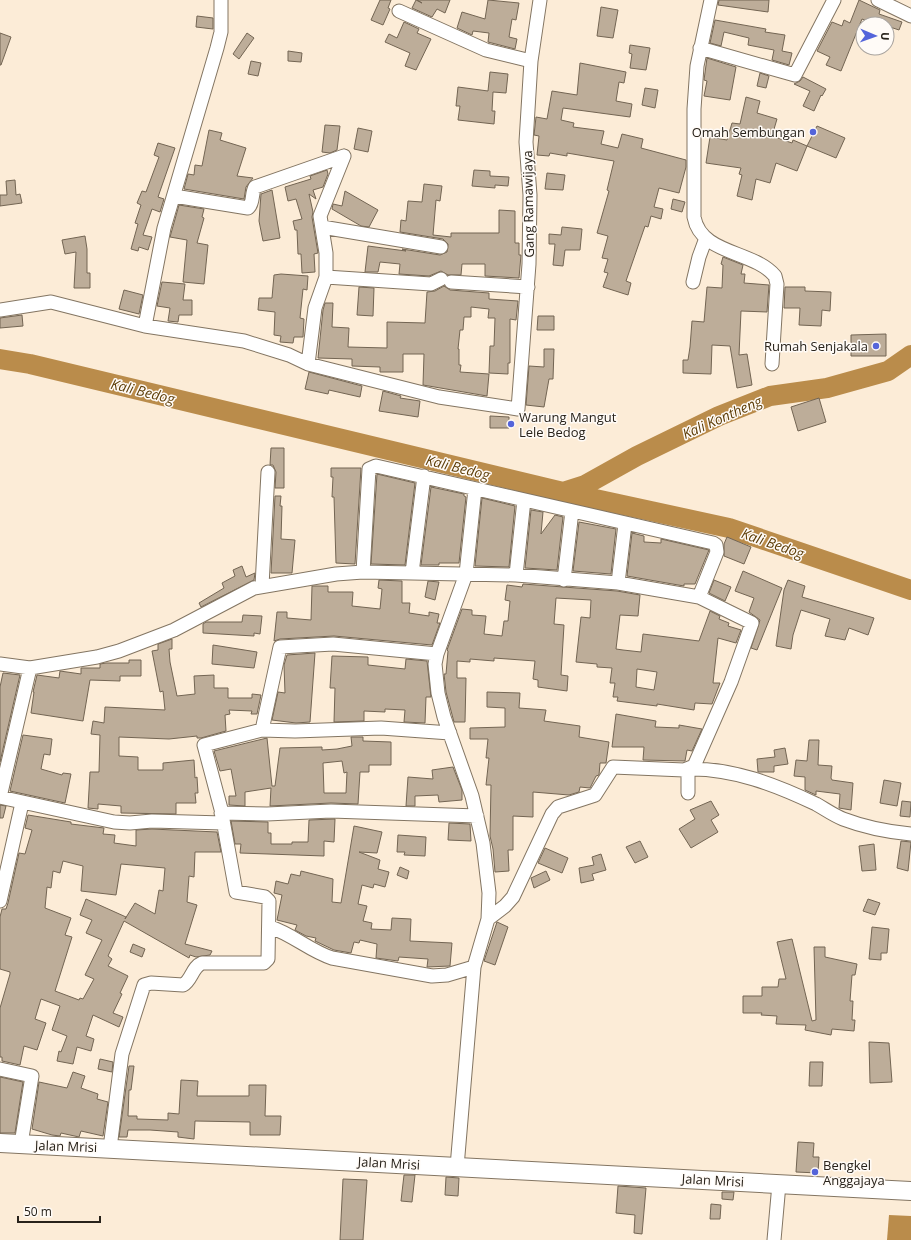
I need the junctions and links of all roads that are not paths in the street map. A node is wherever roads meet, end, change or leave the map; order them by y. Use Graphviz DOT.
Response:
graph roads {
  1 [pos="222,0"];
  2 [pos="540,0"];
  3 [pos="711,0"];
  4 [pos="834,0"];
  5 [pos="878,0"];
  6 [pos="399,10"];
  7 [pos="911,16"];
  8 [pos="700,48"];
  9 [pos="531,61"];
  10 [pos="174,196"];
  11 [pos="322,227"];
  12 [pos="706,238"];
  13 [pos="441,247"];
  14 [pos="326,277"];
  15 [pos="694,282"];
  16 [pos="528,287"];
  17 [pos="0,310"];
  18 [pos="146,326"];
  19 [pos="308,364"];
  20 [pos="772,364"];
  21 [pos="268,472"];
  22 [pos="424,476"];
  23 [pos="475,490"];
  24 [pos="524,500"];
  25 [pos="572,511"];
  26 [pos="625,524"];
  27 [pos="363,572"];
  28 [pos="412,573"];
  29 [pos="466,574"];
  30 [pos="516,575"];
  31 [pos="564,580"];
  32 [pos="618,583"];
  33 [pos="262,586"];
  34 [pos="699,597"];
  35 [pos="437,654"];
  36 [pos="0,664"];
  37 [pos="30,668"];
  38 [pos="262,730"];
  39 [pos="450,733"];
  40 [pos="688,769"];
  41 [pos="688,793"];
  42 [pos="0,797"];
  43 [pos="22,803"];
  44 [pos="477,816"];
  45 [pos="222,818"];
  46 [pos="911,834"];
  47 [pos="1,896"];
  48 [pos="488,919"];
  49 [pos="270,927"];
  50 [pos="474,967"];
  51 [pos="0,1069"];
  52 [pos="0,1143"];
  53 [pos="21,1144"];
  54 [pos="110,1148"];
  55 [pos="457,1167"];
  56 [pos="779,1184"];
  57 [pos="911,1190"];
  58 [pos="774,1240"];
  1 -- 10 [label="street"];
  2 -- 9 [label="street, Gang Ramawijaya"];
  3 -- 8 [label="street"];
  4 -- 8 [label="street"];
  5 -- 7 [label="street"];
  6 -- 9 [label="street"];
  8 -- 12 [label="street"];
  9 -- 16 [label="street, Gang Ramawijaya"];
  10 -- 11 [label="street"];
  10 -- 18 [label="street"];
  11 -- 13 [label="street"];
  11 -- 14 [label="street"];
  12 -- 15 [label="street"];
  12 -- 20 [label="street"];
  14 -- 16 [label="street"];
  14 -- 19 [label="street"];
  16 -- 19 [label="street, Gang Ramawijaya"];
  17 -- 18 [label="street"];
  18 -- 19 [label="street"];
  21 -- 33 [label="street"];
  22 -- 23 [label="street"];
  22 -- 27 [label="street"];
  22 -- 28 [label="street"];
  23 -- 24 [label="street"];
  23 -- 29 [label="street"];
  24 -- 25 [label="street"];
  24 -- 30 [label="street"];
  25 -- 26 [label="street"];
  25 -- 31 [label="street"];
  26 -- 32 [label="street"];
  26 -- 34 [label="street"];
  27 -- 28 [label="street"];
  27 -- 33 [label="street"];
  28 -- 29 [label="street"];
  29 -- 30 [label="street"];
  29 -- 35 [label="street"];
  30 -- 31 [label="street"];
  31 -- 32 [label="street"];
  32 -- 34 [label="street"];
  33 -- 37 [label="street"];
  34 -- 40 [label="street"];
  35 -- 38 [label="street"];
  35 -- 39 [label="street"];
  36 -- 37 [label="street"];
  37 -- 42 [label="street"];
  38 -- 39 [label="street"];
  38 -- 45 [label="street"];
  39 -- 44 [label="street"];
  40 -- 41 [label="street"];
  40 -- 46 [label="street"];
  40 -- 48 [label="street"];
  42 -- 43 [label="street"];
  43 -- 45 [label="street"];
  43 -- 47 [label="street"];
  44 -- 45 [label="street"];
  44 -- 48 [label="street"];
  45 -- 49 [label="street"];
  48 -- 50 [label="street"];
  49 -- 50 [label="street"];
  49 -- 54 [label="street"];
  50 -- 55 [label="street"];
  51 -- 53 [label="street"];
  52 -- 53 [label="street, Jalan Mrisi"];
  53 -- 54 [label="street, Jalan Mrisi"];
  54 -- 55 [label="street, Jalan Mrisi"];
  55 -- 56 [label="street, Jalan Mrisi"];
  56 -- 57 [label="street, Jalan Mrisi"];
  56 -- 58 [label="street"];
}
